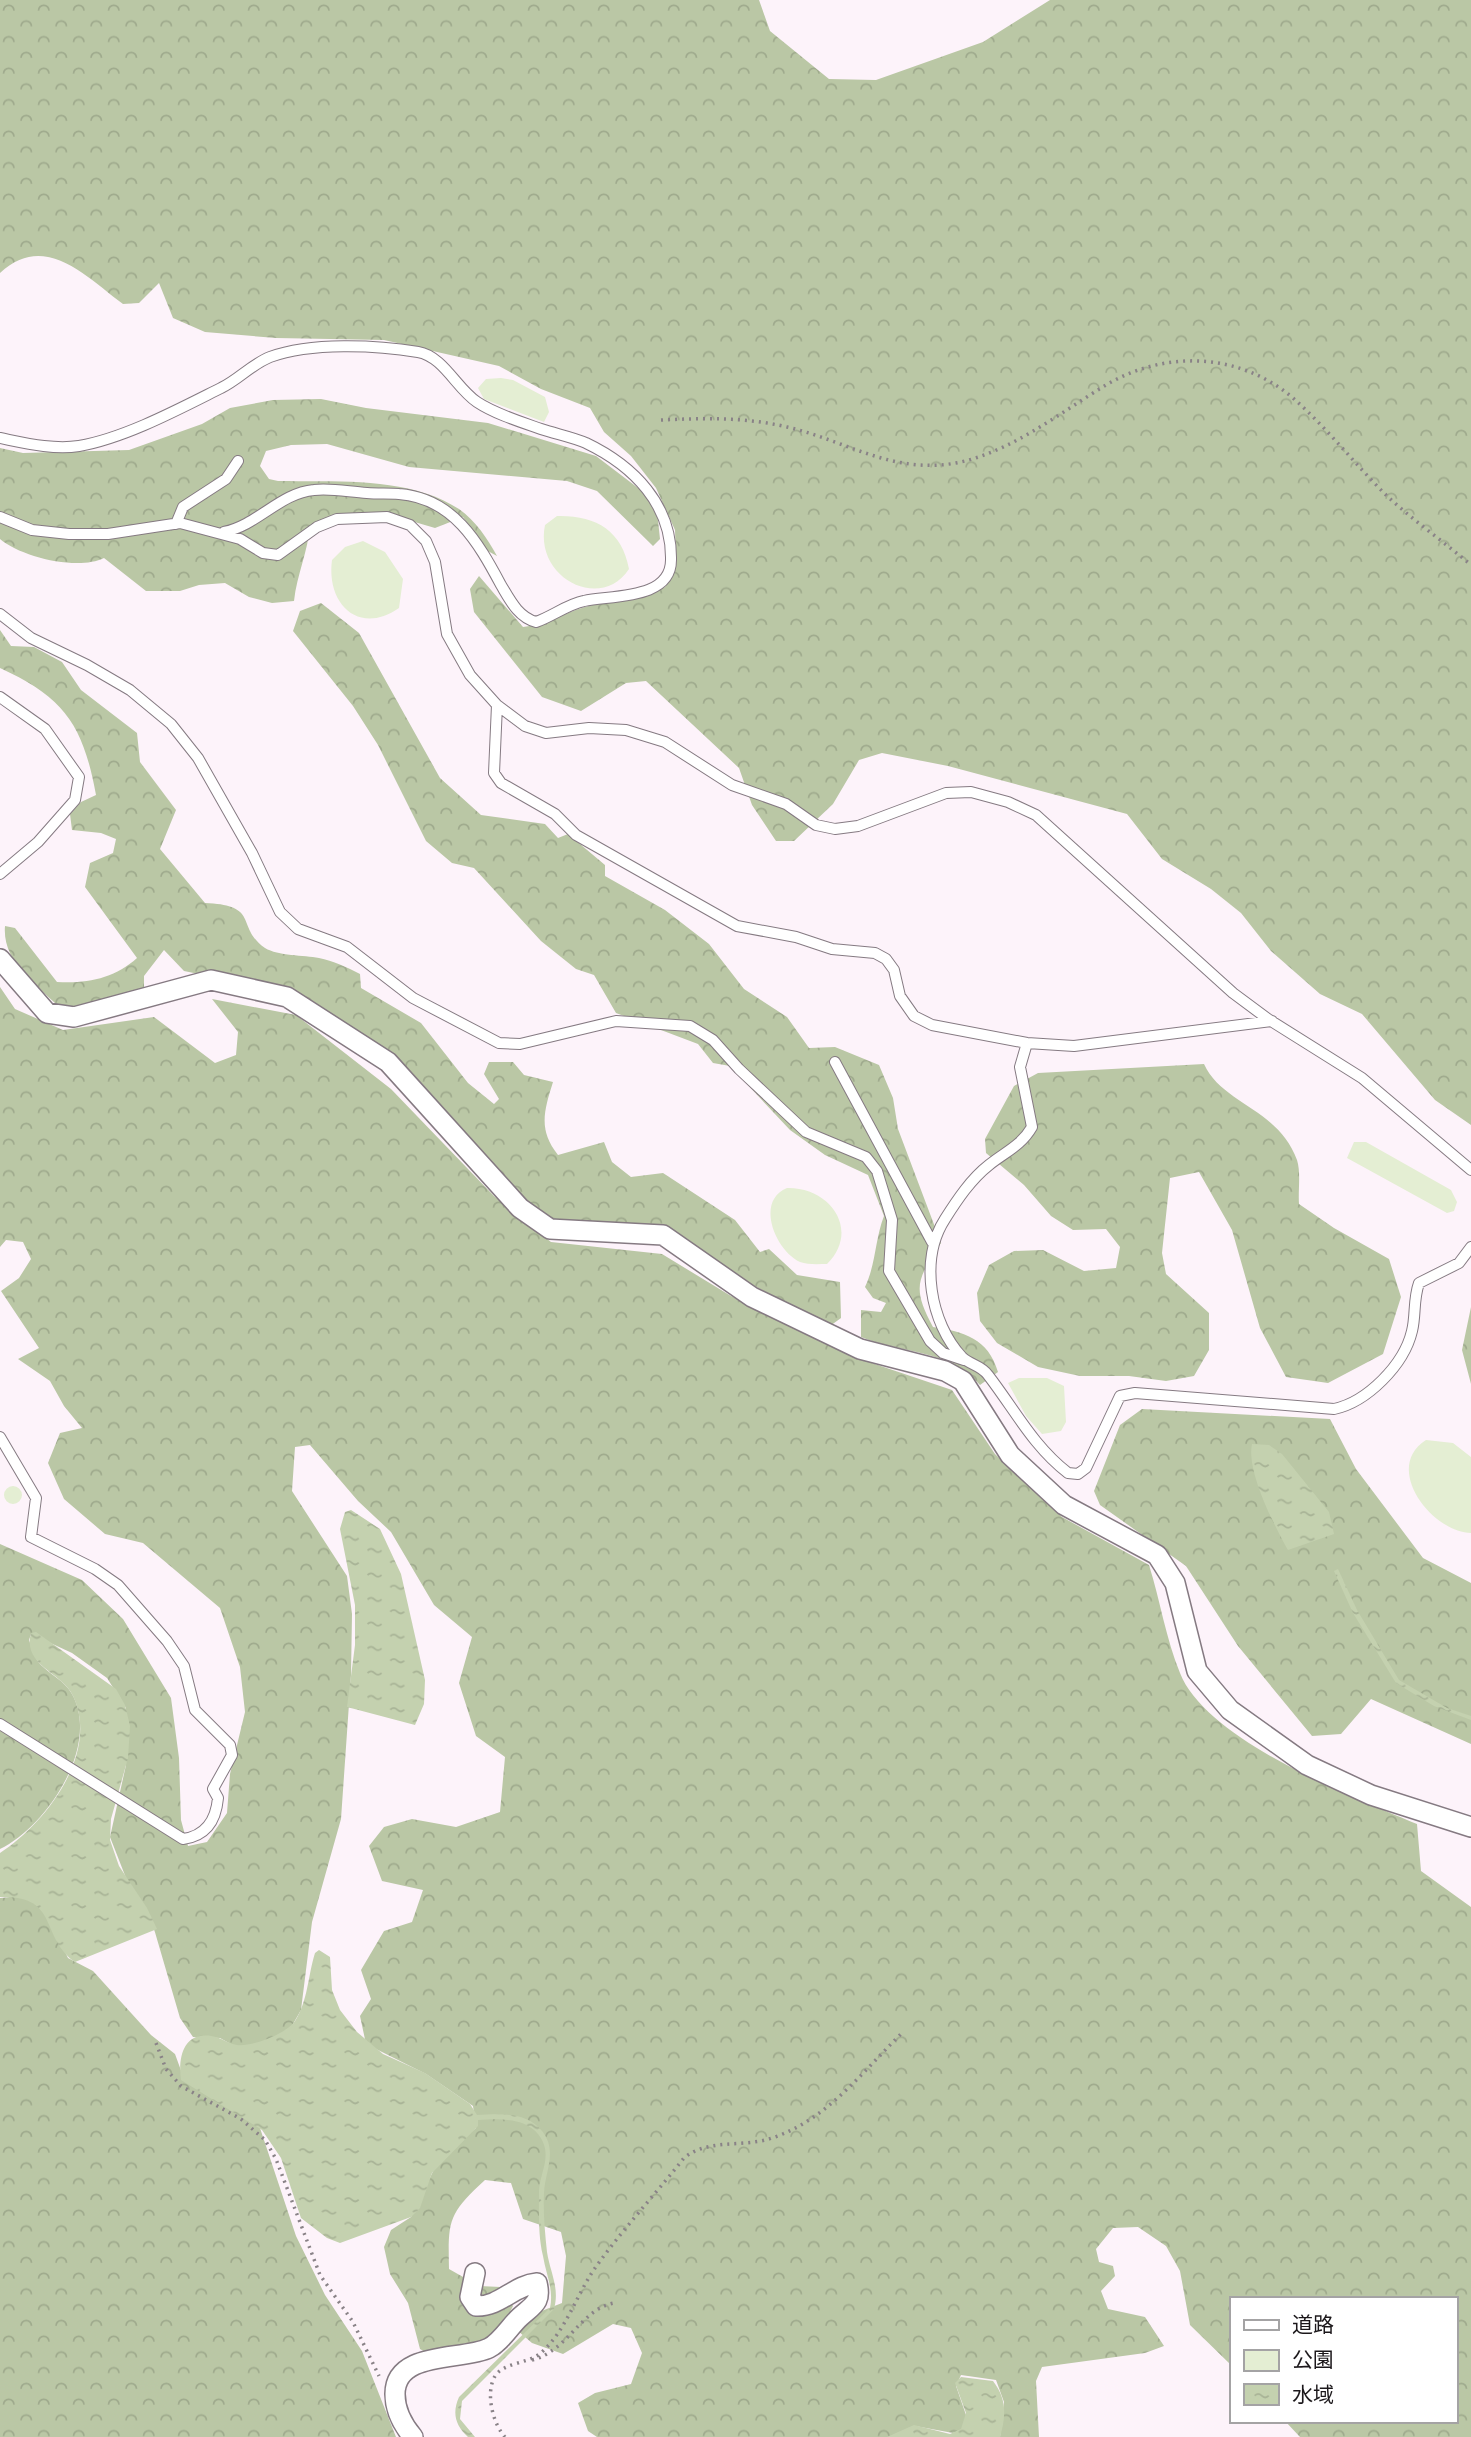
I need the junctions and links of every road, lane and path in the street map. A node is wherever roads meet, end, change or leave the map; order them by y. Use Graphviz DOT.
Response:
graph roads {
  1 [pos="661,420"];
  2 [pos="0,439"];
  3 [pos="238,461"];
  4 [pos="0,517"];
  5 [pos="176,524"];
  6 [pos="248,524"];
  7 [pos="220,533"];
  8 [pos="251,546"];
  9 [pos="1471,565"];
  10 [pos="0,614"];
  11 [pos="0,697"];
  12 [pos="497,705"];
  13 [pos="0,874"];
  14 [pos="0,959"];
  15 [pos="1272,1021"];
  16 [pos="1027,1043"];
  17 [pos="835,1062"];
  18 [pos="1471,1170"];
  19 [pos="932,1242"];
  20 [pos="1471,1247"];
  21 [pos="964,1360"];
  22 [pos="0,1437"];
  23 [pos="0,1724"];
  24 [pos="1471,1827"];
  25 [pos="902,2033"];
  26 [pos="156,2043"];
  27 [pos="475,2273"];
  28 [pos="614,2303"];
  29 [pos="528,2361"];
  30 [pos="395,2407"];
  31 [pos="413,2437"];
  32 [pos="505,2437"];
  1 -- 9 [label="path"];
  2 -- 6 [label="lane"];
  3 -- 5 [label="lane"];
  4 -- 5 [label="lane"];
  5 -- 7 [label="lane"];
  6 -- 7 [label="lane"];
  6 -- 8 [label="lane"];
  7 -- 8 [label="lane"];
  8 -- 12 [label="lane"];
  10 -- 21 [label="lane"];
  11 -- 13 [label="lane"];
  12 -- 15 [label="lane"];
  12 -- 16 [label="lane"];
  14 -- 24 [label="street"];
  15 -- 16 [label="lane"];
  15 -- 18 [label="lane"];
  16 -- 19 [label="lane"];
  17 -- 19 [label="lane"];
  19 -- 21 [label="lane"];
  20 -- 21 [label="lane"];
  22 -- 23 [label="lane"];
  25 -- 29 [label="path"];
  26 -- 30 [label="path"];
  27 -- 30 [label="street"];
  28 -- 29 [label="path"];
  29 -- 32 [label="path"];
  30 -- 31 [label="street"];
}
